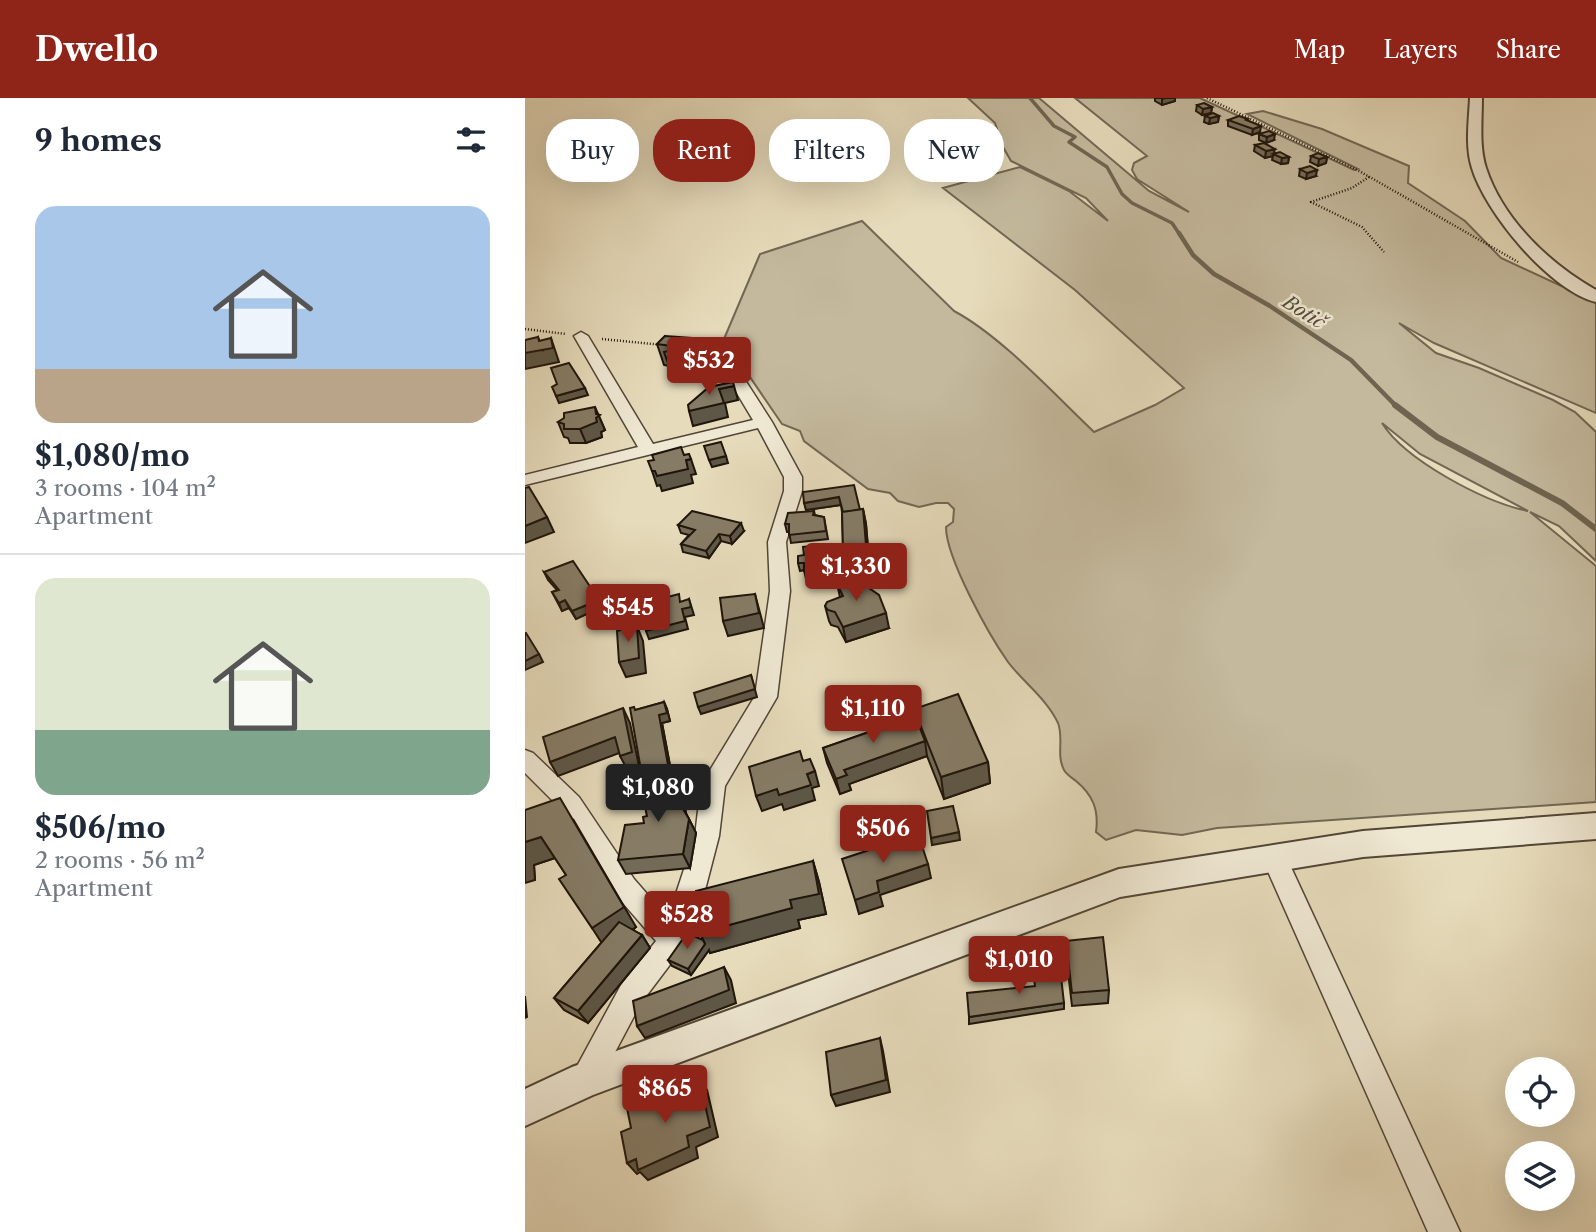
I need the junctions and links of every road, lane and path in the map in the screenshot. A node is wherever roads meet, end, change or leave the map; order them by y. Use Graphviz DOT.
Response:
graph roads {
  1 [pos="1207,98"];
  2 [pos="1476,98"];
  3 [pos="1370,177"];
  4 [pos="1384,251"];
  5 [pos="1518,261"];
  6 [pos="1596,297"];
  7 [pos="525,329"];
  8 [pos="581,336"];
  9 [pos="673,346"];
  10 [pos="722,355"];
  11 [pos="764,422"];
  12 [pos="648,450"];
  13 [pos="525,480"];
  14 [pos="525,759"];
  15 [pos="1596,826"];
  16 [pos="1274,858"];
  17 [pos="672,940"];
  18 [pos="585,1080"];
  19 [pos="525,1108"];
  20 [pos="1444,1232"];
  1 -- 3 [label="path"];
  2 -- 6 [label="street"];
  3 -- 4 [label="path"];
  3 -- 5 [label="path"];
  7 -- 8 [label="path"];
  8 -- 9 [label="path"];
  8 -- 12 [label="street"];
  10 -- 11 [label="street"];
  11 -- 12 [label="street"];
  11 -- 17 [label="street"];
  12 -- 13 [label="street"];
  14 -- 17 [label="street"];
  15 -- 16 [label="street"];
  16 -- 18 [label="street"];
  16 -- 20 [label="street"];
  17 -- 18 [label="street"];
  18 -- 19 [label="street"];
}
